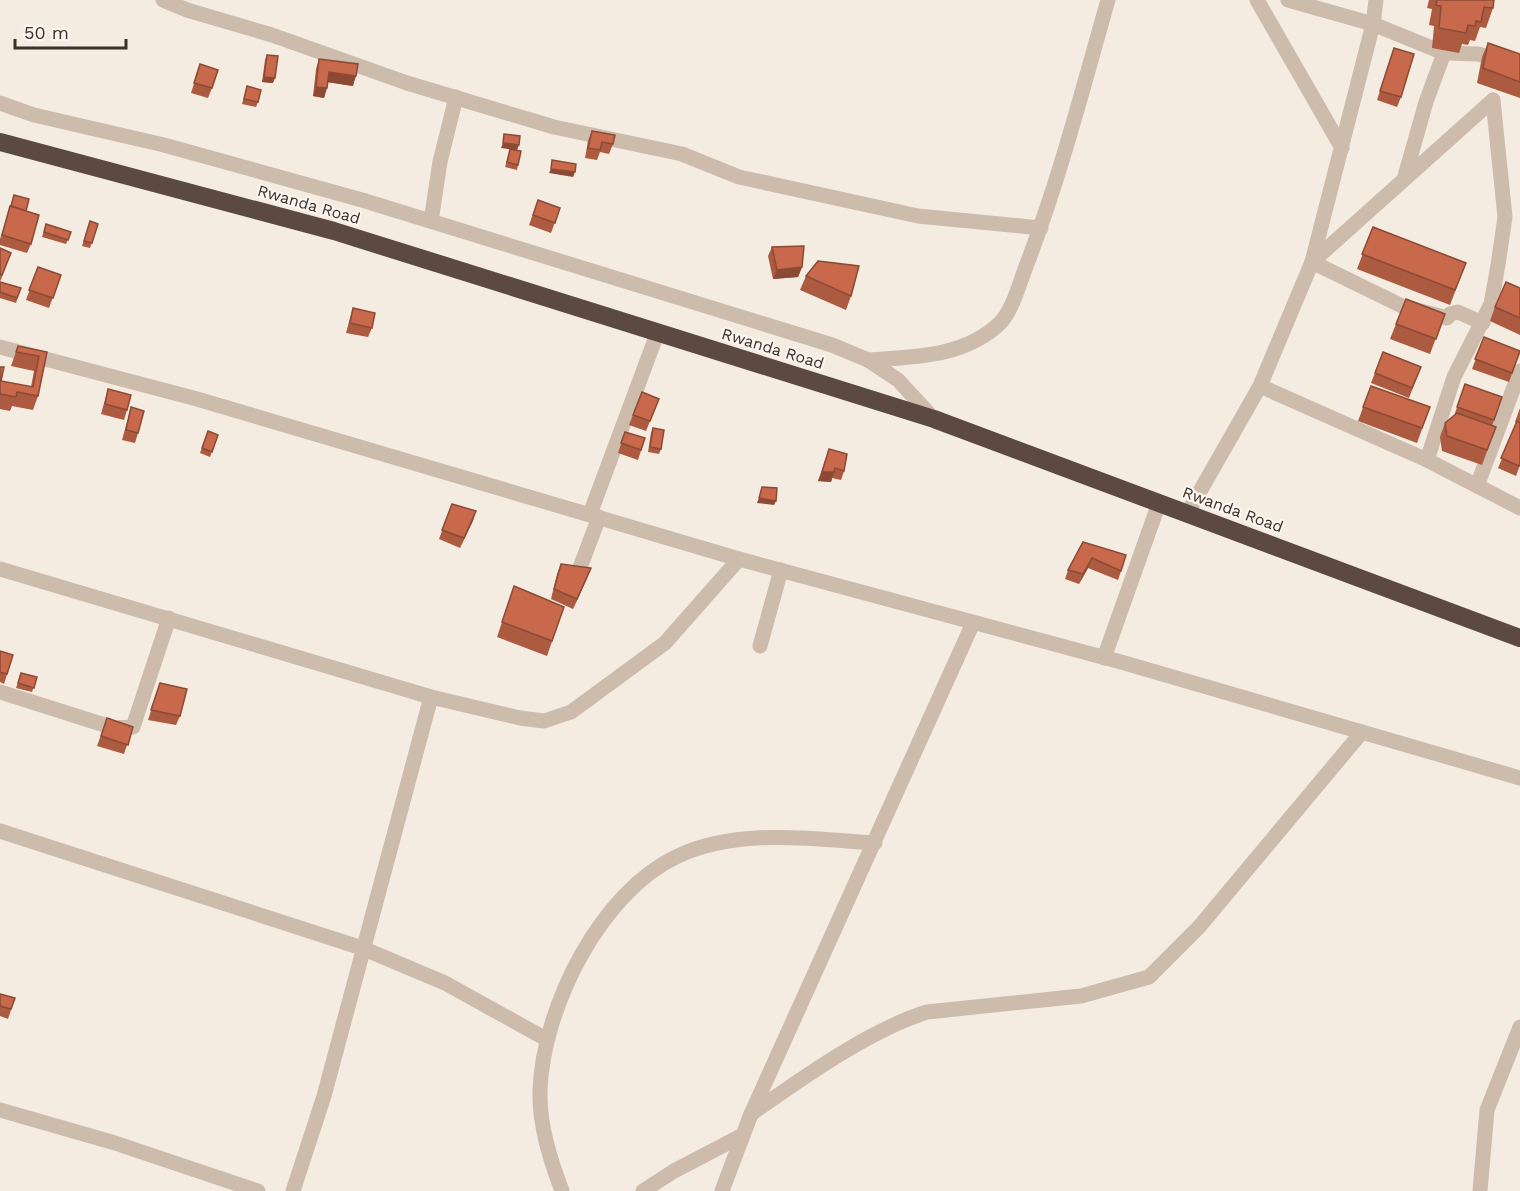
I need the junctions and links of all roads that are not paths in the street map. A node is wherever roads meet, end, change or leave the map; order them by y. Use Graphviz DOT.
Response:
graph roads {
  1 [pos="163,0"];
  2 [pos="1108,0"];
  3 [pos="1257,0"];
  4 [pos="1288,0"];
  5 [pos="1378,2"];
  6 [pos="1373,24"];
  7 [pos="1444,53"];
  8 [pos="1520,65"];
  9 [pos="456,98"];
  10 [pos="0,103"];
  11 [pos="0,142"];
  12 [pos="1342,148"];
  13 [pos="1405,176"];
  14 [pos="431,222"];
  15 [pos="1041,228"];
  16 [pos="1312,262"];
  17 [pos="1483,323"];
  18 [pos="657,334"];
  19 [pos="0,347"];
  20 [pos="868,360"];
  21 [pos="1520,371"];
  22 [pos="1260,386"];
  23 [pos="934,419"];
  24 [pos="1426,460"];
  25 [pos="1477,486"];
  26 [pos="1159,503"];
  27 [pos="1520,508"];
  28 [pos="1187,514"];
  29 [pos="595,515"];
  30 [pos="739,559"];
  31 [pos="0,568"];
  32 [pos="781,570"];
  33 [pos="575,581"];
  34 [pos="169,618"];
  35 [pos="973,623"];
  36 [pos="1520,638"];
  37 [pos="760,646"];
  38 [pos="1104,658"];
  39 [pos="0,692"];
  40 [pos="431,697"];
  41 [pos="1362,732"];
  42 [pos="1520,778"];
  43 [pos="0,831"];
  44 [pos="875,843"];
  45 [pos="362,948"];
  46 [pos="1520,1027"];
  47 [pos="546,1039"];
  48 [pos="0,1110"];
  49 [pos="751,1114"];
  50 [pos="743,1135"];
  51 [pos="258,1191"];
  52 [pos="293,1191"];
  53 [pos="562,1191"];
  54 [pos="643,1191"];
  55 [pos="722,1191"];
  56 [pos="1480,1191"];
  1 -- 9 [label="street"];
  2 -- 15 [label="street"];
  3 -- 12 [label="street"];
  4 -- 6 [label="street"];
  5 -- 6 [label="street"];
  6 -- 7 [label="street"];
  6 -- 12 [label="street"];
  7 -- 8 [label="street"];
  7 -- 13 [label="street"];
  9 -- 14 [label="street"];
  9 -- 15 [label="street"];
  10 -- 14 [label="street"];
  11 -- 18 [label="highway, Rwanda Road"];
  12 -- 16 [label="street"];
  13 -- 16 [label="street"];
  13 -- 17 [label="street"];
  14 -- 20 [label="street"];
  15 -- 20 [label="street"];
  16 -- 17 [label="street"];
  16 -- 22 [label="street"];
  17 -- 24 [label="street"];
  18 -- 23 [label="highway, Rwanda Road"];
  18 -- 29 [label="street"];
  19 -- 29 [label="street"];
  20 -- 23 [label="street"];
  21 -- 25 [label="street"];
  22 -- 24 [label="street"];
  22 -- 28 [label="street"];
  23 -- 26 [label="highway, Rwanda Road"];
  24 -- 25 [label="street"];
  25 -- 27 [label="street"];
  26 -- 28 [label="highway, Rwanda Road"];
  26 -- 38 [label="street"];
  28 -- 36 [label="highway, Rwanda Road"];
  29 -- 30 [label="street"];
  29 -- 33 [label="street"];
  30 -- 32 [label="street"];
  30 -- 40 [label="street"];
  31 -- 34 [label="street"];
  32 -- 35 [label="street"];
  32 -- 37 [label="street"];
  34 -- 39 [label="street"];
  34 -- 40 [label="street"];
  35 -- 38 [label="street"];
  35 -- 44 [label="street"];
  38 -- 41 [label="street"];
  40 -- 45 [label="street"];
  41 -- 42 [label="street"];
  41 -- 49 [label="street"];
  43 -- 45 [label="street"];
  44 -- 47 [label="street"];
  44 -- 49 [label="street"];
  45 -- 47 [label="street"];
  45 -- 52 [label="street"];
  46 -- 56 [label="street"];
  47 -- 53 [label="street"];
  48 -- 51 [label="street"];
  49 -- 50 [label="street"];
  50 -- 54 [label="street"];
  50 -- 55 [label="street"];
}
